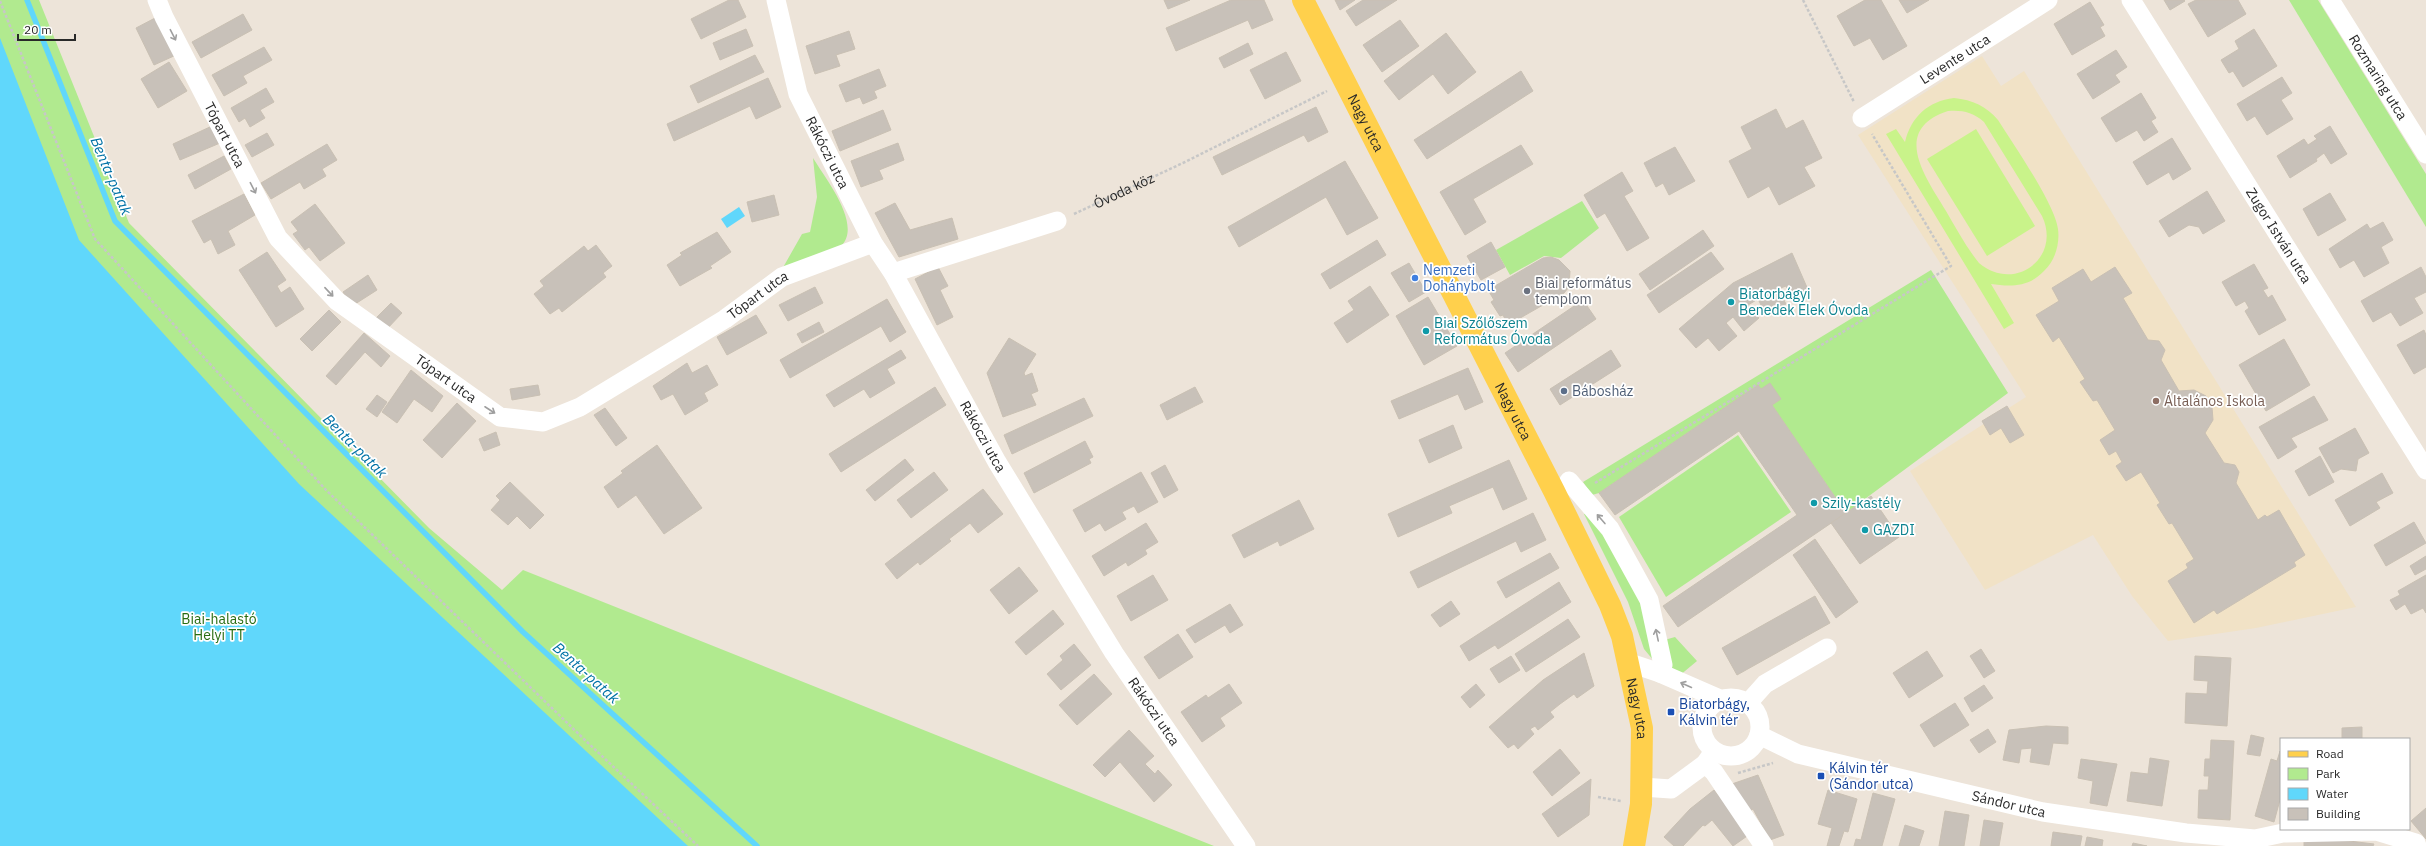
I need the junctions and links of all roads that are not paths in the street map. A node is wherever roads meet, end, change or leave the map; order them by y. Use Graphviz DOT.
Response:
graph roads {
  1 [pos="157,0"];
  2 [pos="776,0"];
  3 [pos="1303,0"];
  4 [pos="2048,0"];
  5 [pos="2131,0"];
  6 [pos="2330,0"];
  7 [pos="1862,118"];
  8 [pos="2426,154"];
  9 [pos="1057,221"];
  10 [pos="873,243"];
  11 [pos="893,273"];
  12 [pos="2426,470"];
  13 [pos="1574,487"];
  14 [pos="1827,648"];
  15 [pos="1630,663"];
  16 [pos="1660,673"];
  17 [pos="1722,700"];
  18 [pos="1748,703"];
  19 [pos="1759,735"];
  20 [pos="1709,758"];
  21 [pos="1642,787"];
  22 [pos="2259,843"];
  23 [pos="1246,846"];
  24 [pos="1634,846"];
  25 [pos="1764,846"];
  26 [pos="2417,846"];
  1 -- 10 [label="street, Tópart utca, one-way"];
  2 -- 10 [label="street, Rákóczi utca"];
  3 -- 15 [label="main road, Nagy utca"];
  4 -- 7 [label="street, Levente utca"];
  5 -- 12 [label="street, Zugor István utca"];
  6 -- 8 [label="street, Rozmaring utca"];
  9 -- 11 [label="street"];
  10 -- 11 [label="street, Rákóczi utca"];
  11 -- 23 [label="street, Rákóczi utca"];
  16 -- 13 [label="street, one-way"];
  14 -- 18 [label="street"];
  15 -- 16 [label="street"];
  15 -- 21 [label="main road, Nagy utca"];
  17 -- 16 [label="street, one-way"];
  17 -- 18 [label="street"];
  17 -- 20 [label="street"];
  18 -- 19 [label="street"];
  19 -- 20 [label="street"];
  19 -- 22 [label="street, Sándor utca"];
  20 -- 21 [label="street"];
  20 -- 25 [label="street"];
  21 -- 24 [label="main road, Nagy utca"];
  22 -- 26 [label="street, Sándor utca"];
}
